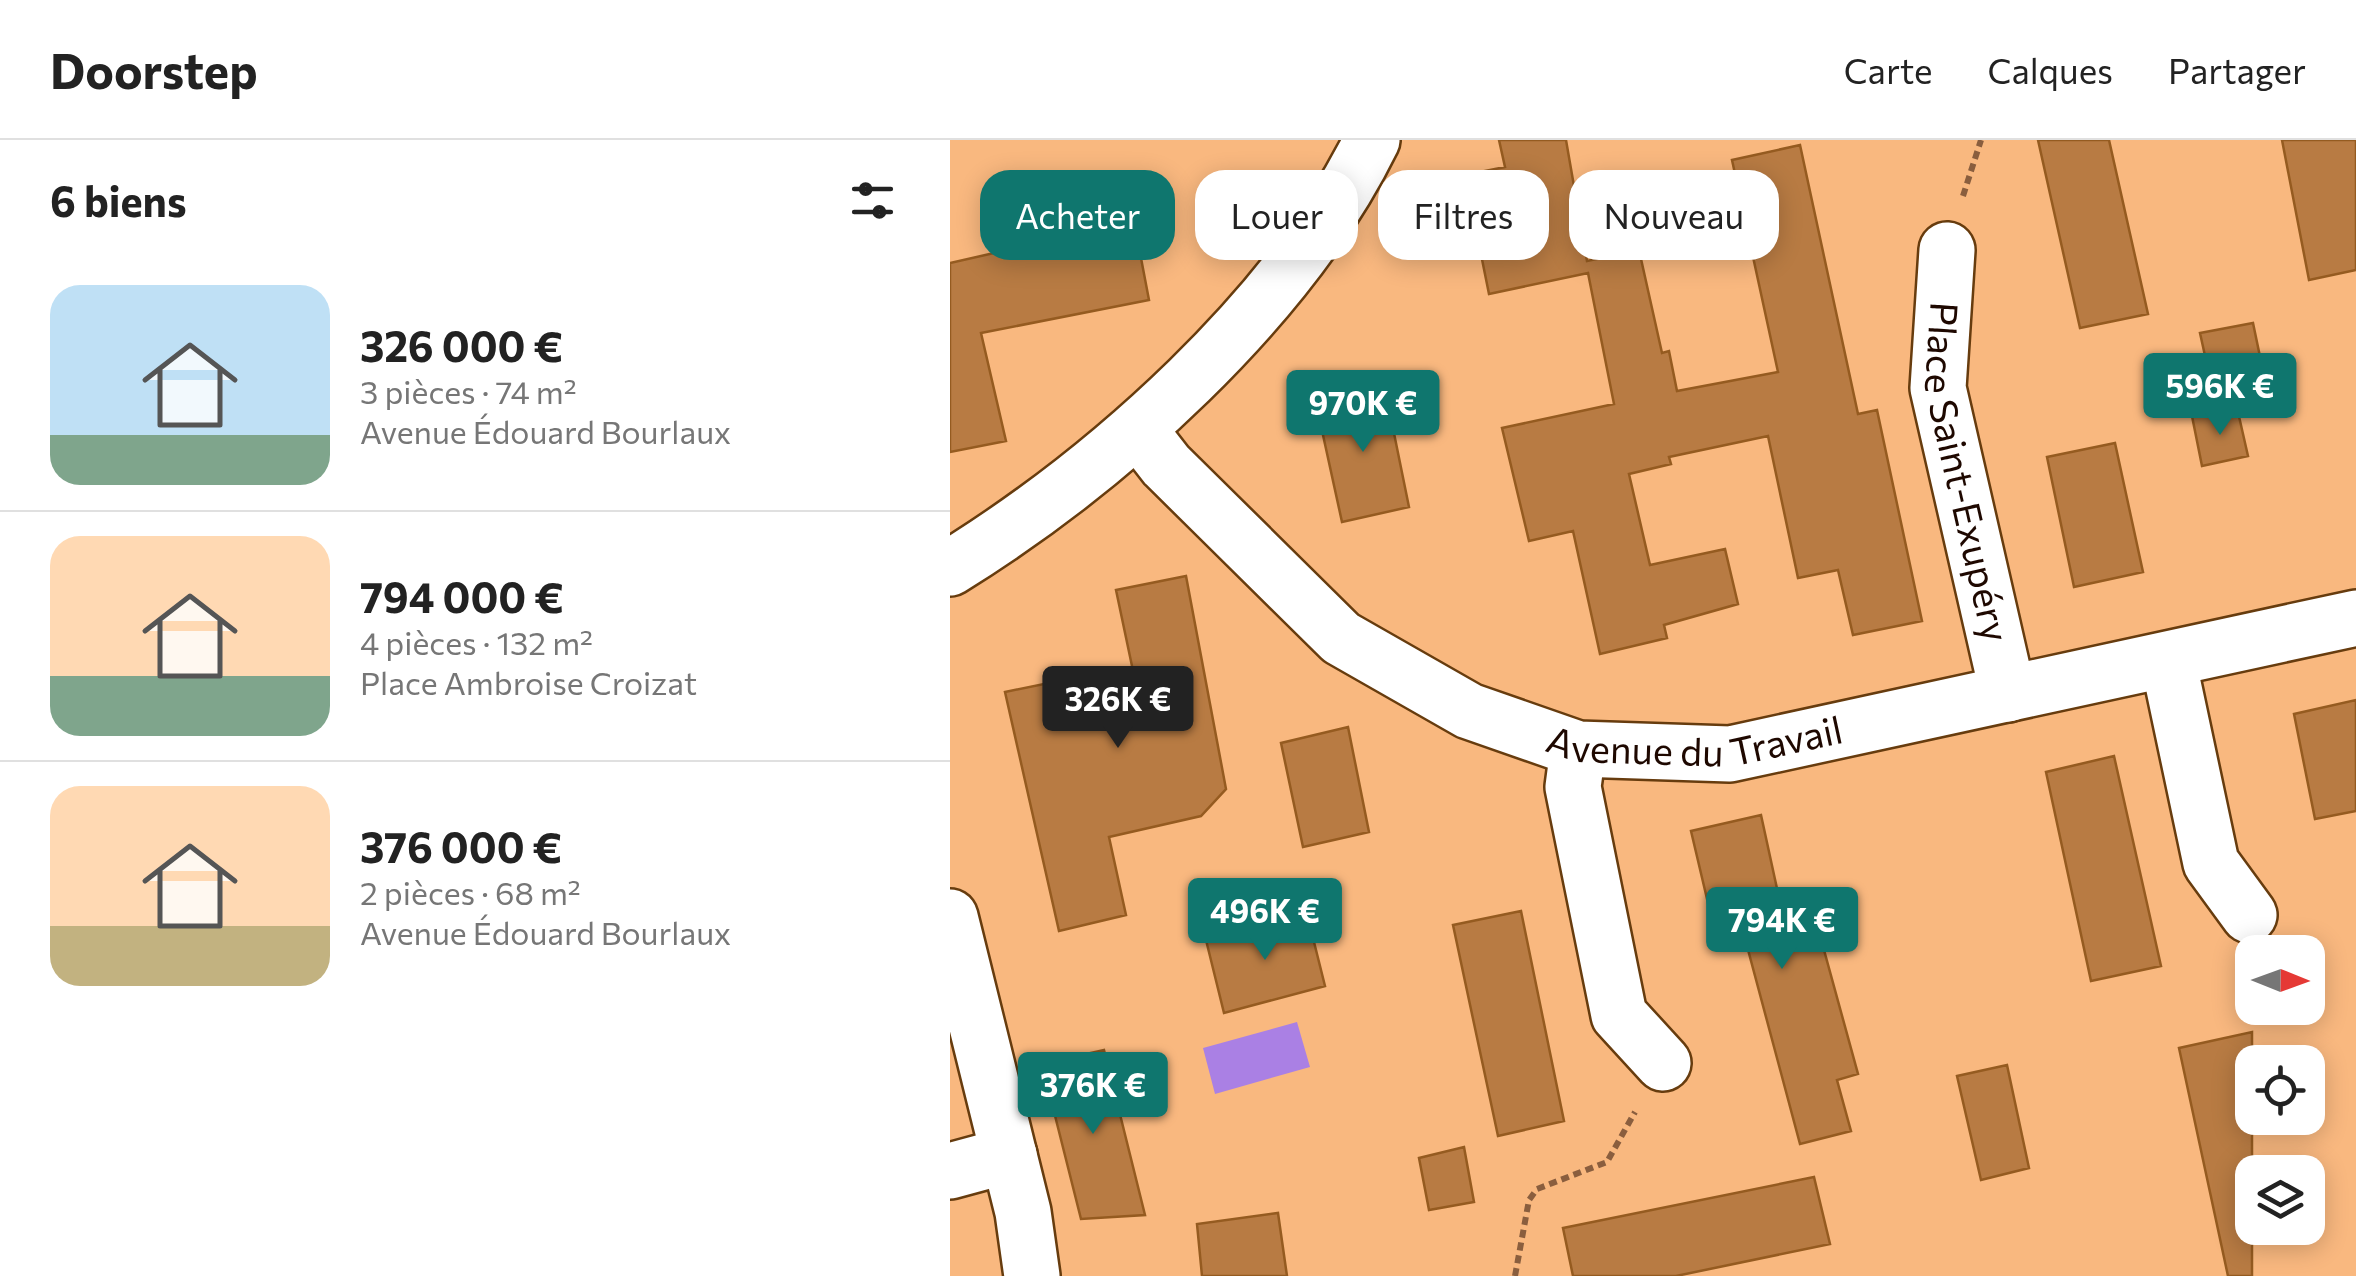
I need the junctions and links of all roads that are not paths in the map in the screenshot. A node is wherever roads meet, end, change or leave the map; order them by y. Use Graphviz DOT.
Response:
graph roads {
  1 [pos="1372,140"];
  2 [pos="1947,250"];
  3 [pos="1138,430"];
  4 [pos="950,568"];
  5 [pos="2356,618"];
  6 [pos="2168,660"];
  7 [pos="2008,694"];
  8 [pos="1578,749"];
  9 [pos="2250,915"];
  10 [pos="950,917"];
  11 [pos="1662,1063"];
  12 [pos="1009,1155"];
  13 [pos="950,1171"];
  14 [pos="1032,1276"];
  1 -- 3 [label="street"];
  2 -- 7 [label="street, Place Saint-Exupéry"];
  3 -- 4 [label="street"];
  3 -- 8 [label="street, Avenue du Travail"];
  5 -- 6 [label="street, Avenue du Travail"];
  6 -- 7 [label="street, Avenue du Travail"];
  6 -- 9 [label="street"];
  7 -- 8 [label="street, Avenue du Travail"];
  8 -- 11 [label="street"];
  10 -- 12 [label="street"];
  12 -- 13 [label="street"];
  12 -- 14 [label="street"];
}
